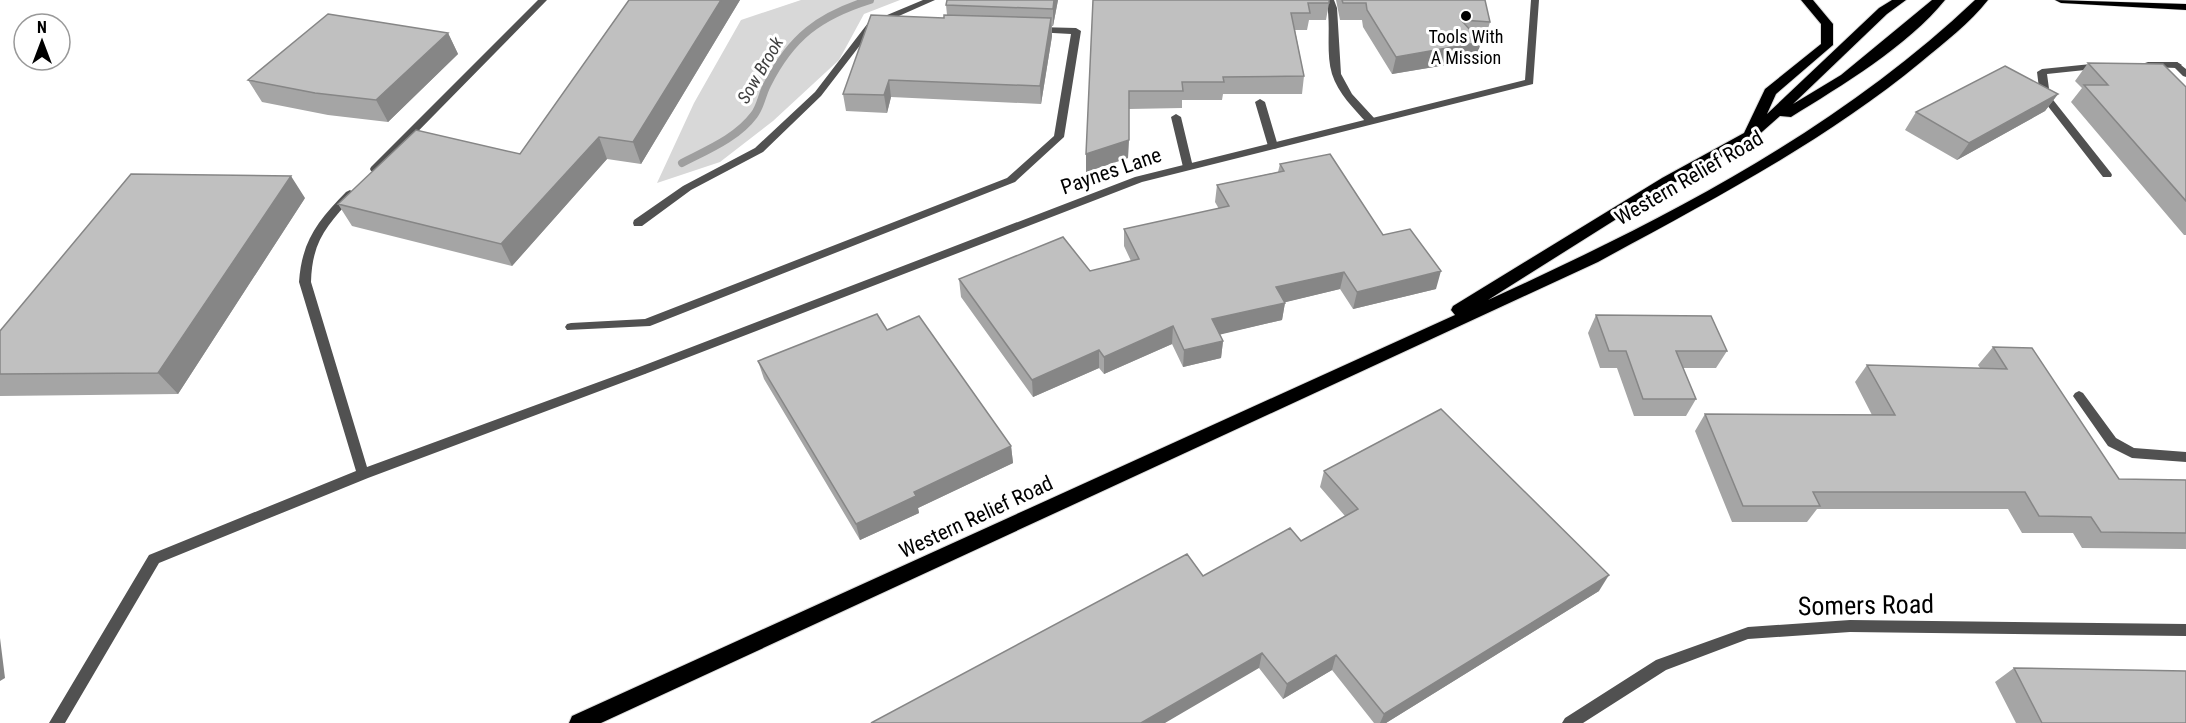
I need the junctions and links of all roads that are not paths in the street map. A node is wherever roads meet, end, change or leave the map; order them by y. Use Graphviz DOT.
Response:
graph roads {
  1 [pos="543,0"];
  2 [pos="931,0"];
  3 [pos="1330,0"];
  4 [pos="1535,0"];
  5 [pos="1807,0"];
  6 [pos="1900,0"];
  7 [pos="1939,0"];
  8 [pos="1982,0"];
  9 [pos="2061,0"];
  10 [pos="2186,7"];
  11 [pos="872,25"];
  12 [pos="907,26"];
  13 [pos="1021,29"];
  14 [pos="2141,65"];
  15 [pos="2118,66"];
  16 [pos="2186,74"];
  17 [pos="1260,102"];
  18 [pos="1176,117"];
  19 [pos="1371,122"];
  20 [pos="1749,136"];
  21 [pos="1273,146"];
  22 [pos="1188,167"];
  23 [pos="2107,175"];
  24 [pos="638,223"];
  25 [pos="572,327"];
  26 [pos="1392,351"];
  27 [pos="2079,396"];
  28 [pos="2186,457"];
  29 [pos="363,474"];
  30 [pos="2186,630"];
  31 [pos="57,723"];
  32 [pos="579,723"];
  33 [pos="1570,723"];
  1 -- 29 [label="street"];
  2 -- 11 [label="street"];
  3 -- 19 [label="street"];
  4 -- 19 [label="street, Paynes Lane"];
  5 -- 20 [label="highway"];
  6 -- 20 [label="highway, Western Relief Road"];
  7 -- 20 [label="highway"];
  8 -- 26 [label="highway, Western Relief Road"];
  9 -- 10 [label="main road"];
  11 -- 12 [label="street"];
  11 -- 24 [label="street"];
  13 -- 25 [label="street"];
  14 -- 16 [label="street"];
  15 -- 23 [label="street"];
  17 -- 21 [label="street"];
  18 -- 22 [label="street"];
  19 -- 21 [label="street, Paynes Lane"];
  20 -- 26 [label="highway, Western Relief Road"];
  21 -- 22 [label="street, Paynes Lane"];
  22 -- 29 [label="street, Paynes Lane"];
  26 -- 32 [label="highway, Western Relief Road"];
  27 -- 28 [label="street"];
  29 -- 31 [label="street, Paynes Lane"];
  30 -- 33 [label="street, Somers Road"];
}
